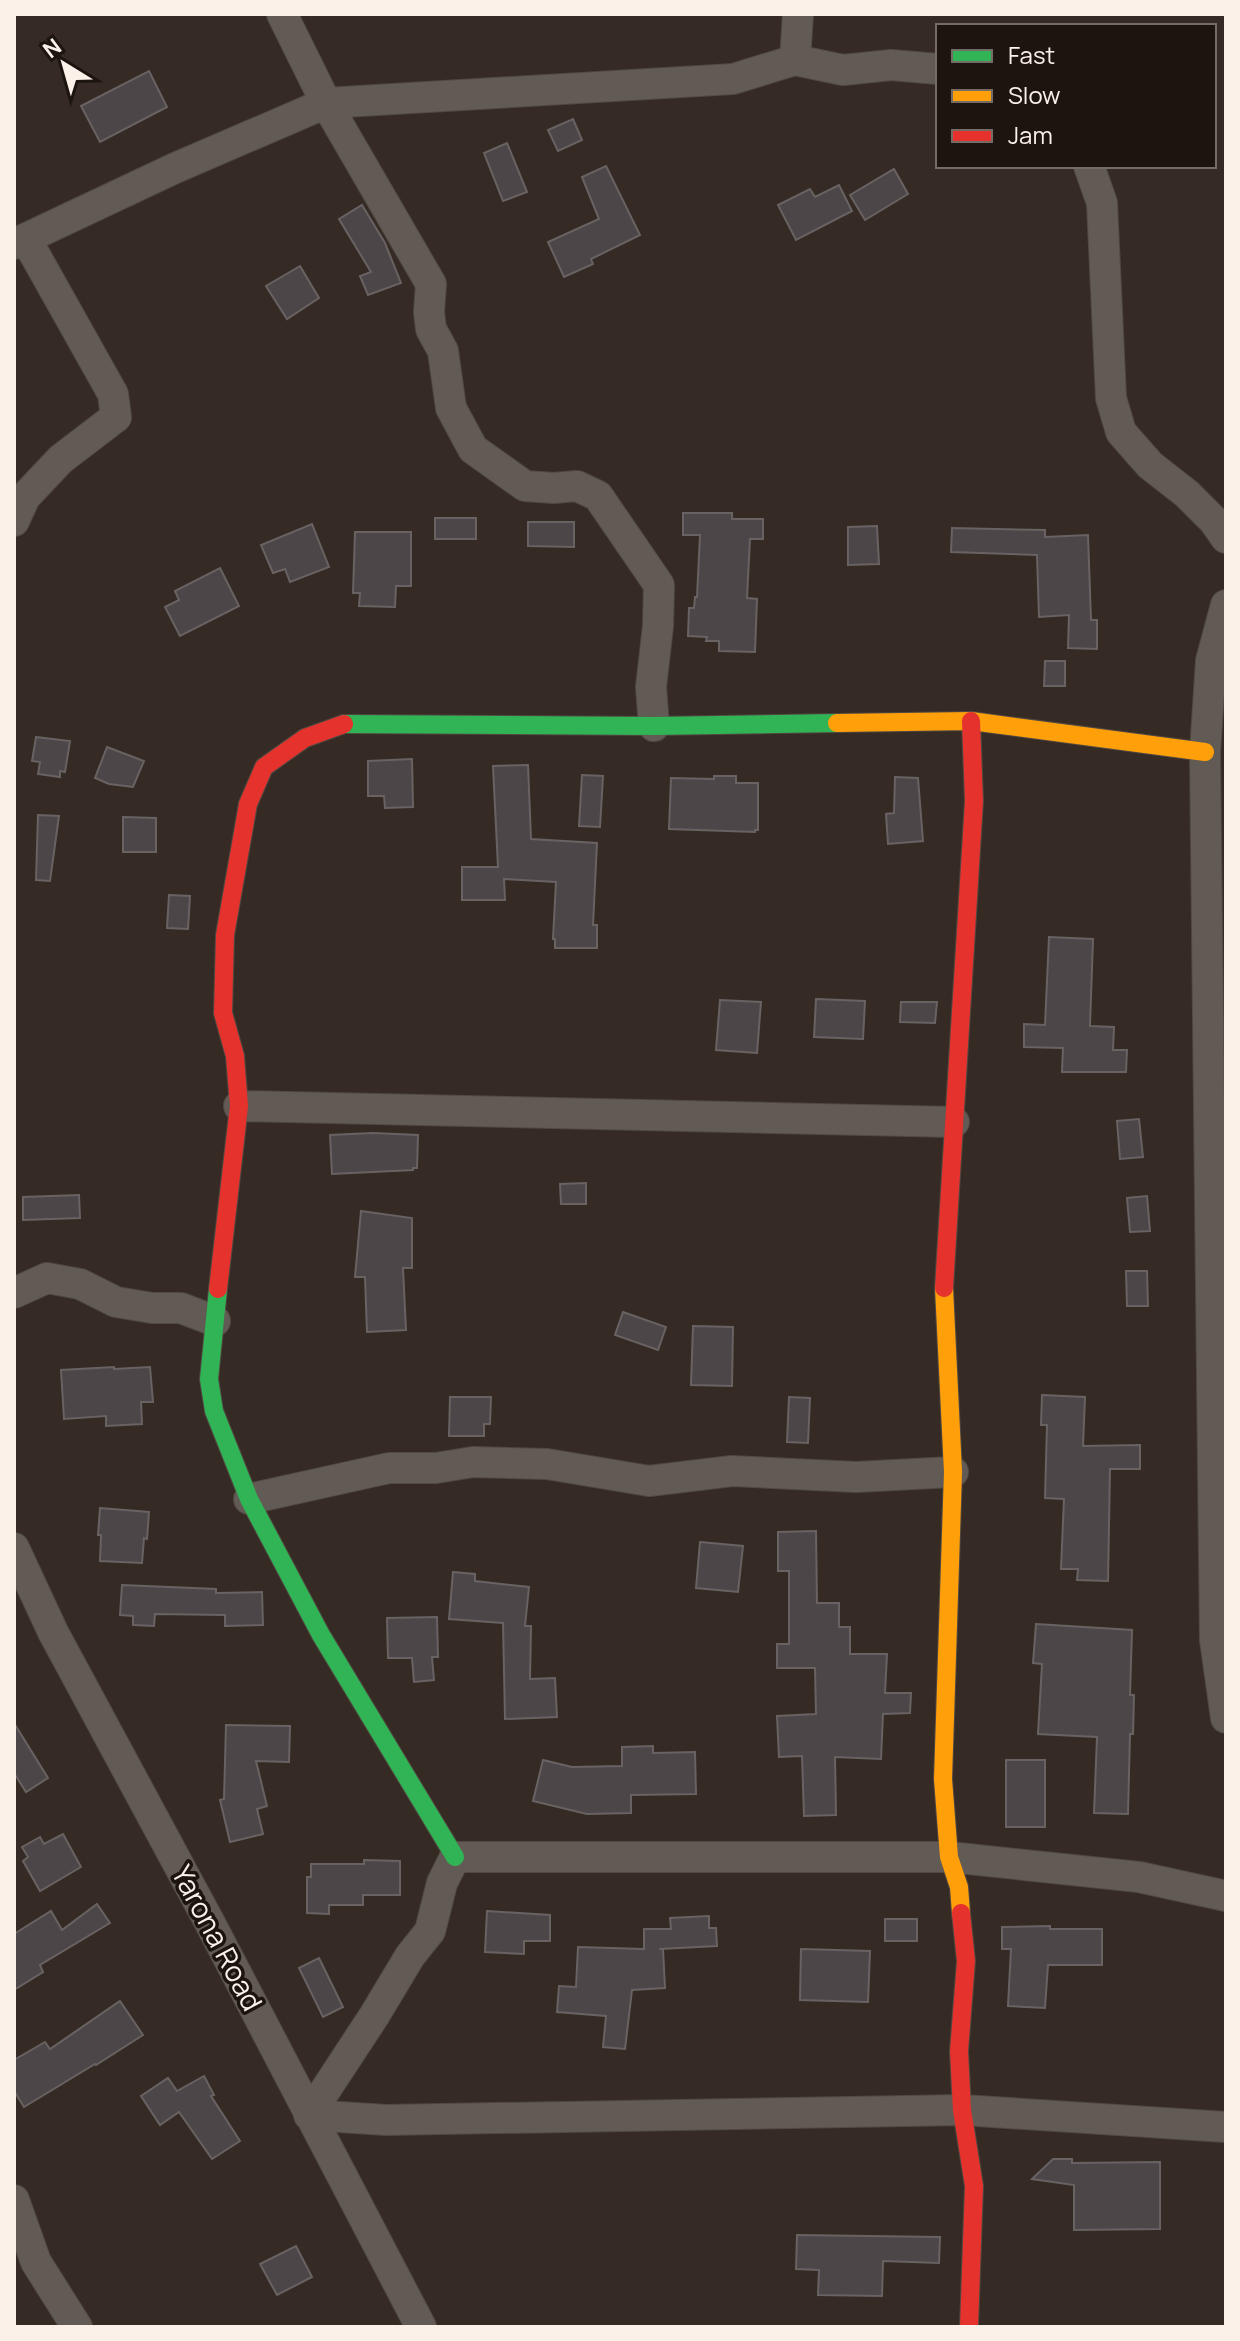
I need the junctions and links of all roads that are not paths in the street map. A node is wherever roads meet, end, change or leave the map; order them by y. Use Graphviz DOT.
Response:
graph roads {
  1 [pos="282,14"];
  2 [pos="798,14"];
  3 [pos="795,60"];
  4 [pos="936,69"];
  5 [pos="326,103"];
  6 [pos="1090,168"];
  7 [pos="20,242"];
  8 [pos="14,521"];
  9 [pos="1226,538"];
  10 [pos="1226,605"];
  11 [pos="971,721"];
  12 [pos="654,726"];
  13 [pos="1205,752"];
  14 [pos="239,1106"];
  15 [pos="954,1122"];
  16 [pos="14,1293"];
  17 [pos="215,1321"];
  18 [pos="953,1472"];
  19 [pos="249,1499"];
  20 [pos="14,1548"];
  21 [pos="1226,1718"];
  22 [pos="455,1857"];
  23 [pos="949,1857"];
  24 [pos="1226,1896"];
  25 [pos="962,2110"];
  26 [pos="309,2115"];
  27 [pos="1226,2127"];
  28 [pos="14,2200"];
  29 [pos="25,2258"];
  30 [pos="77,2327"];
  31 [pos="421,2327"];
  32 [pos="969,2327"];
  1 -- 5 [label="street"];
  2 -- 3 [label="street"];
  3 -- 4 [label="street"];
  3 -- 5 [label="street"];
  5 -- 7 [label="street"];
  5 -- 12 [label="street"];
  6 -- 9 [label="street"];
  7 -- 8 [label="street"];
  10 -- 13 [label="street"];
  11 -- 12 [label="street"];
  11 -- 13 [label="street"];
  11 -- 15 [label="street"];
  12 -- 14 [label="street"];
  13 -- 21 [label="street"];
  14 -- 15 [label="street"];
  14 -- 17 [label="street"];
  15 -- 18 [label="street"];
  16 -- 17 [label="street"];
  17 -- 19 [label="street"];
  18 -- 19 [label="street"];
  18 -- 23 [label="street"];
  19 -- 22 [label="street"];
  20 -- 26 [label="street, Yarona Road"];
  22 -- 23 [label="street"];
  22 -- 26 [label="street"];
  23 -- 24 [label="street"];
  23 -- 25 [label="street"];
  25 -- 26 [label="street"];
  25 -- 27 [label="street"];
  25 -- 32 [label="street"];
  26 -- 31 [label="street, Yarona Road"];
  28 -- 29 [label="street"];
  29 -- 30 [label="street"];
}
